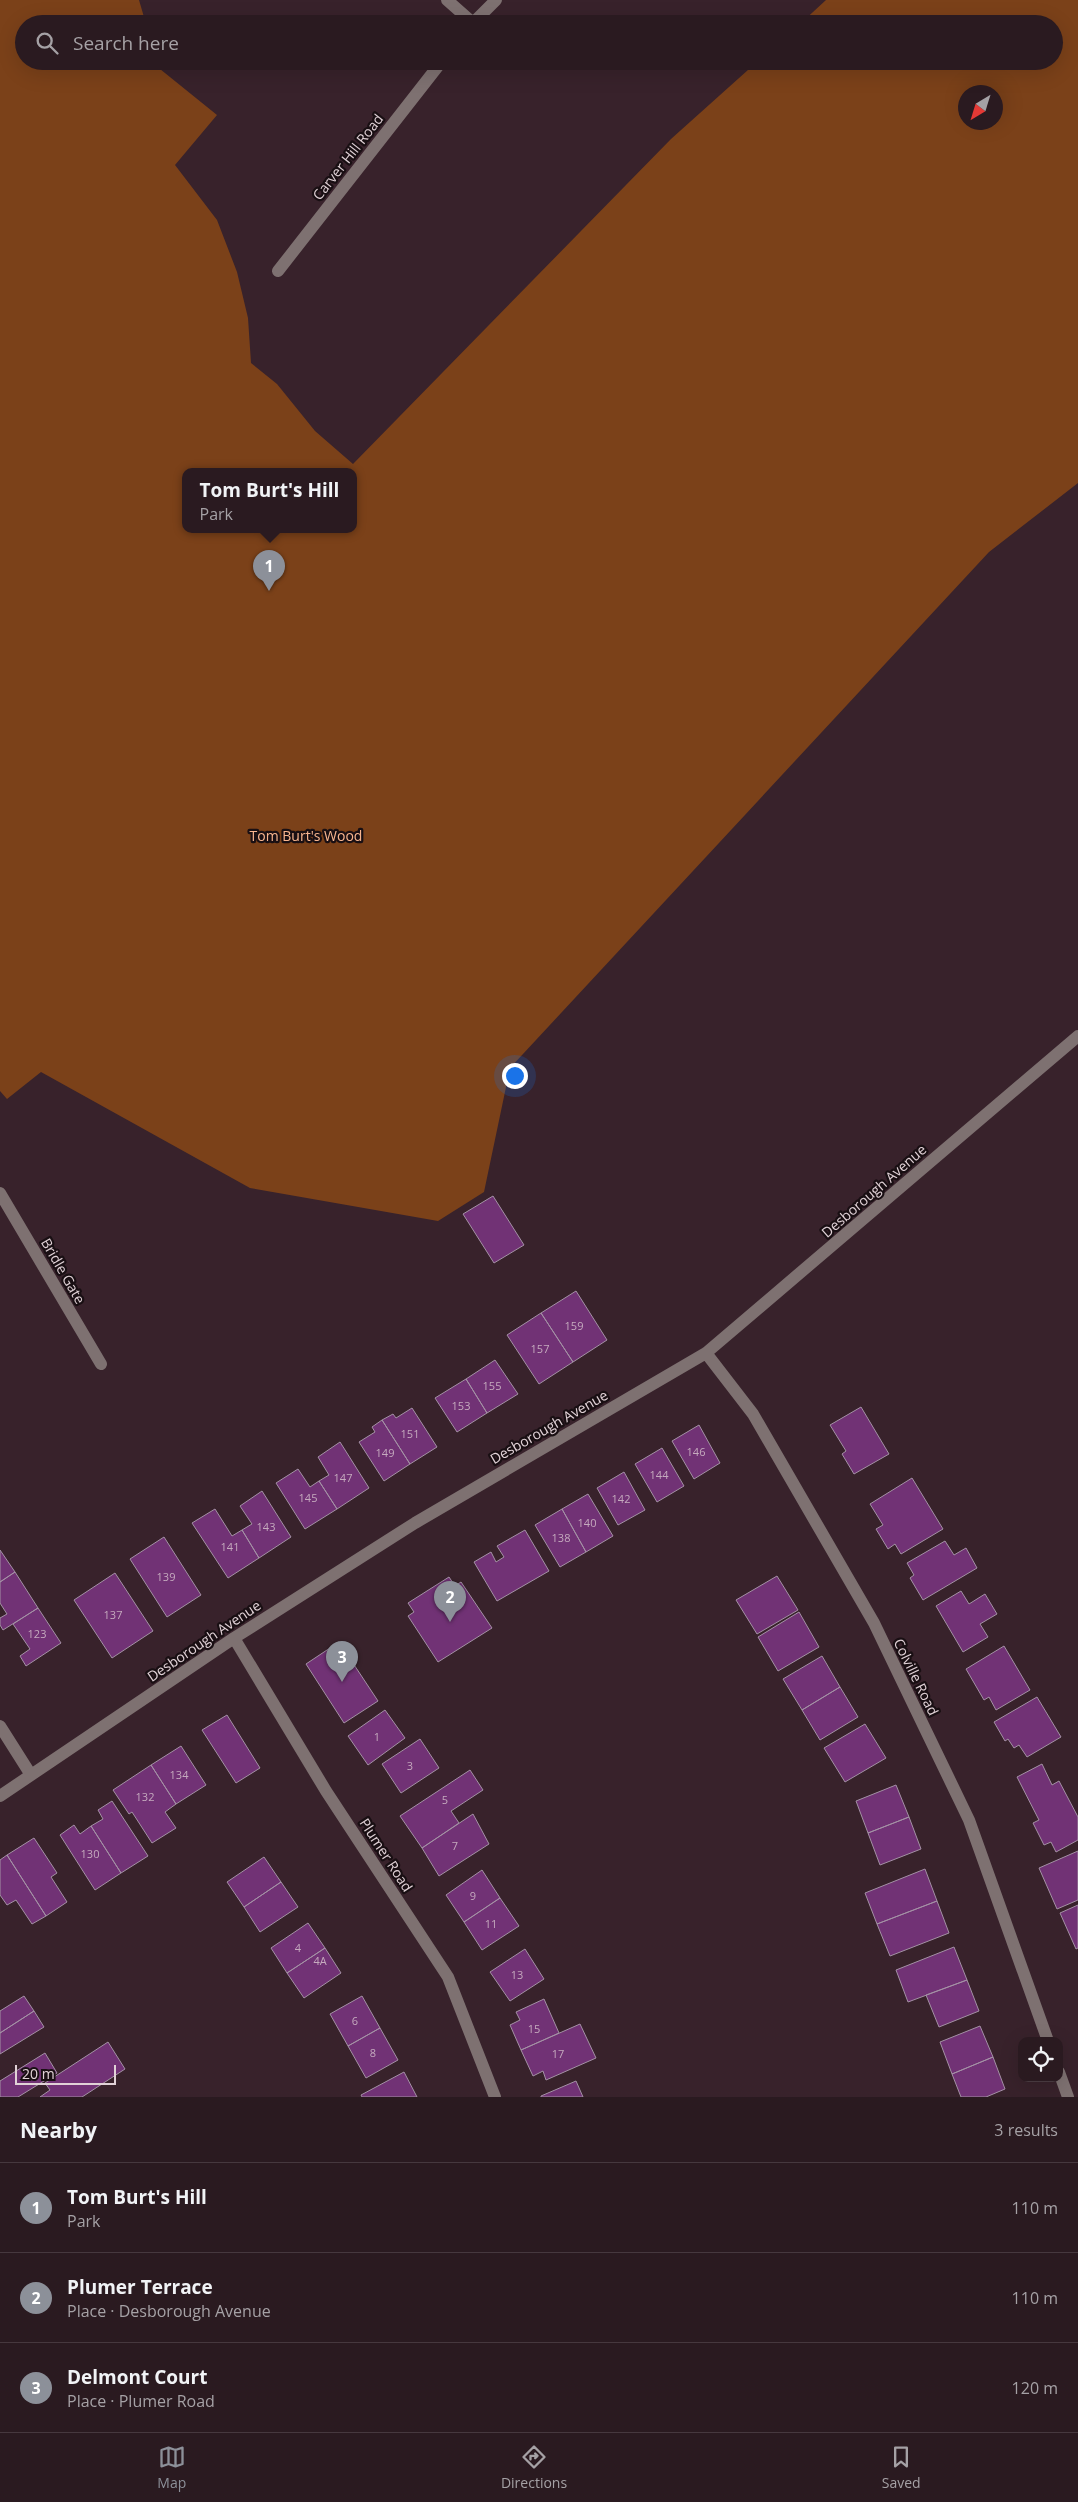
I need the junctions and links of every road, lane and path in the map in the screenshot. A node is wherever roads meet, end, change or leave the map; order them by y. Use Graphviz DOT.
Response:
graph roads {
  1 [pos="447,0"];
  2 [pos="496,0"];
  3 [pos="463,15"];
  4 [pos="480,15"];
  5 [pos="435,70"];
  6 [pos="278,271"];
  7 [pos="1078,1036"];
  8 [pos="0,1193"];
  9 [pos="706,1353"];
  10 [pos="101,1364"];
  11 [pos="234,1638"];
  12 [pos="0,1726"];
  13 [pos="31,1775"];
  14 [pos="0,1796"];
  15 [pos="1047,2037"];
  16 [pos="1063,2082"];
  17 [pos="495,2097"];
  18 [pos="1068,2097"];
  1 -- 3 [label="street"];
  2 -- 4 [label="street"];
  5 -- 6 [label="street, Carver Hill Road"];
  7 -- 9 [label="street, Desborough Avenue"];
  8 -- 10 [label="street, Bridle Gate"];
  9 -- 11 [label="street, Desborough Avenue"];
  9 -- 15 [label="street, Colville Road"];
  11 -- 13 [label="street, Desborough Avenue"];
  11 -- 17 [label="street, Plumer Road"];
  12 -- 13 [label="street"];
  13 -- 14 [label="street, Desborough Avenue"];
  16 -- 18 [label="street"];
}
